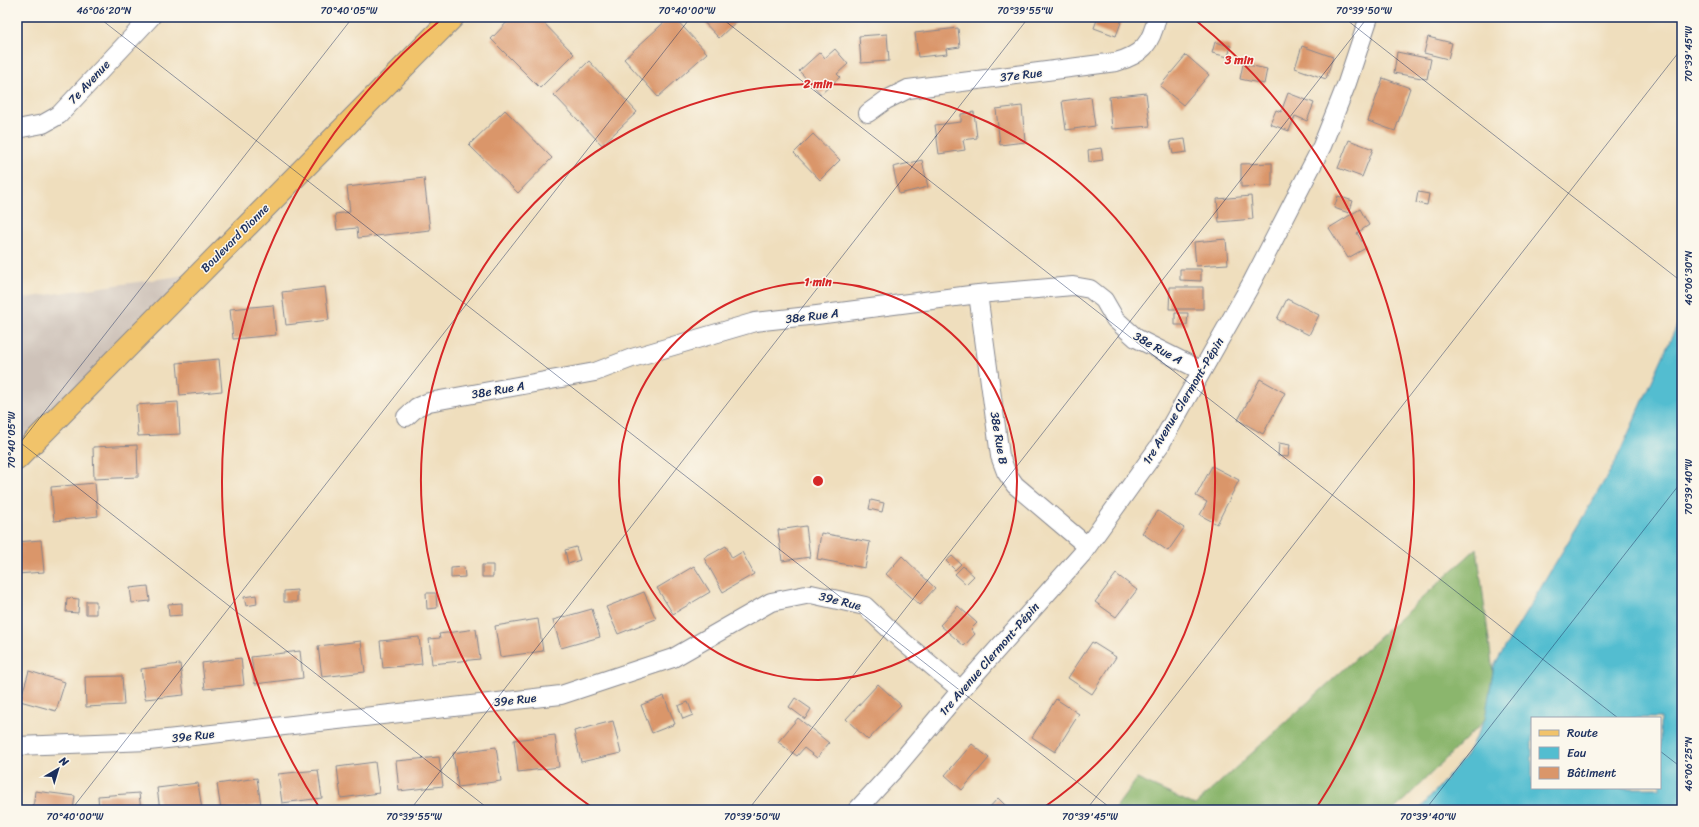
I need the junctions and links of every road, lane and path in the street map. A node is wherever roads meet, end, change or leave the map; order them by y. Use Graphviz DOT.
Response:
graph roads {
  1 [pos="151,17"];
  2 [pos="453,17"];
  3 [pos="1157,17"];
  4 [pos="1370,17"];
  5 [pos="868,113"];
  6 [pos="17,129"];
  7 [pos="978,294"];
  8 [pos="1202,372"];
  9 [pos="406,417"];
  10 [pos="17,459"];
  11 [pos="1087,546"];
  12 [pos="961,690"];
  13 [pos="17,746"];
  14 [pos="857,810"];
  1 -- 6 [label="street, 7e Avenue"];
  2 -- 10 [label="main road, Boulevard Dionne"];
  3 -- 5 [label="street, 37e Rue"];
  4 -- 8 [label="street, 1re Avenue Clermont-Pépin"];
  7 -- 8 [label="street, 38e Rue A"];
  7 -- 9 [label="street, 38e Rue A"];
  7 -- 11 [label="street, 38e Rue B"];
  8 -- 11 [label="street, 1re Avenue Clermont-Pépin"];
  11 -- 12 [label="street, 1re Avenue Clermont-Pépin"];
  12 -- 13 [label="street, 39e Rue"];
  12 -- 14 [label="street, 1re Avenue Clermont-Pépin"];
}
